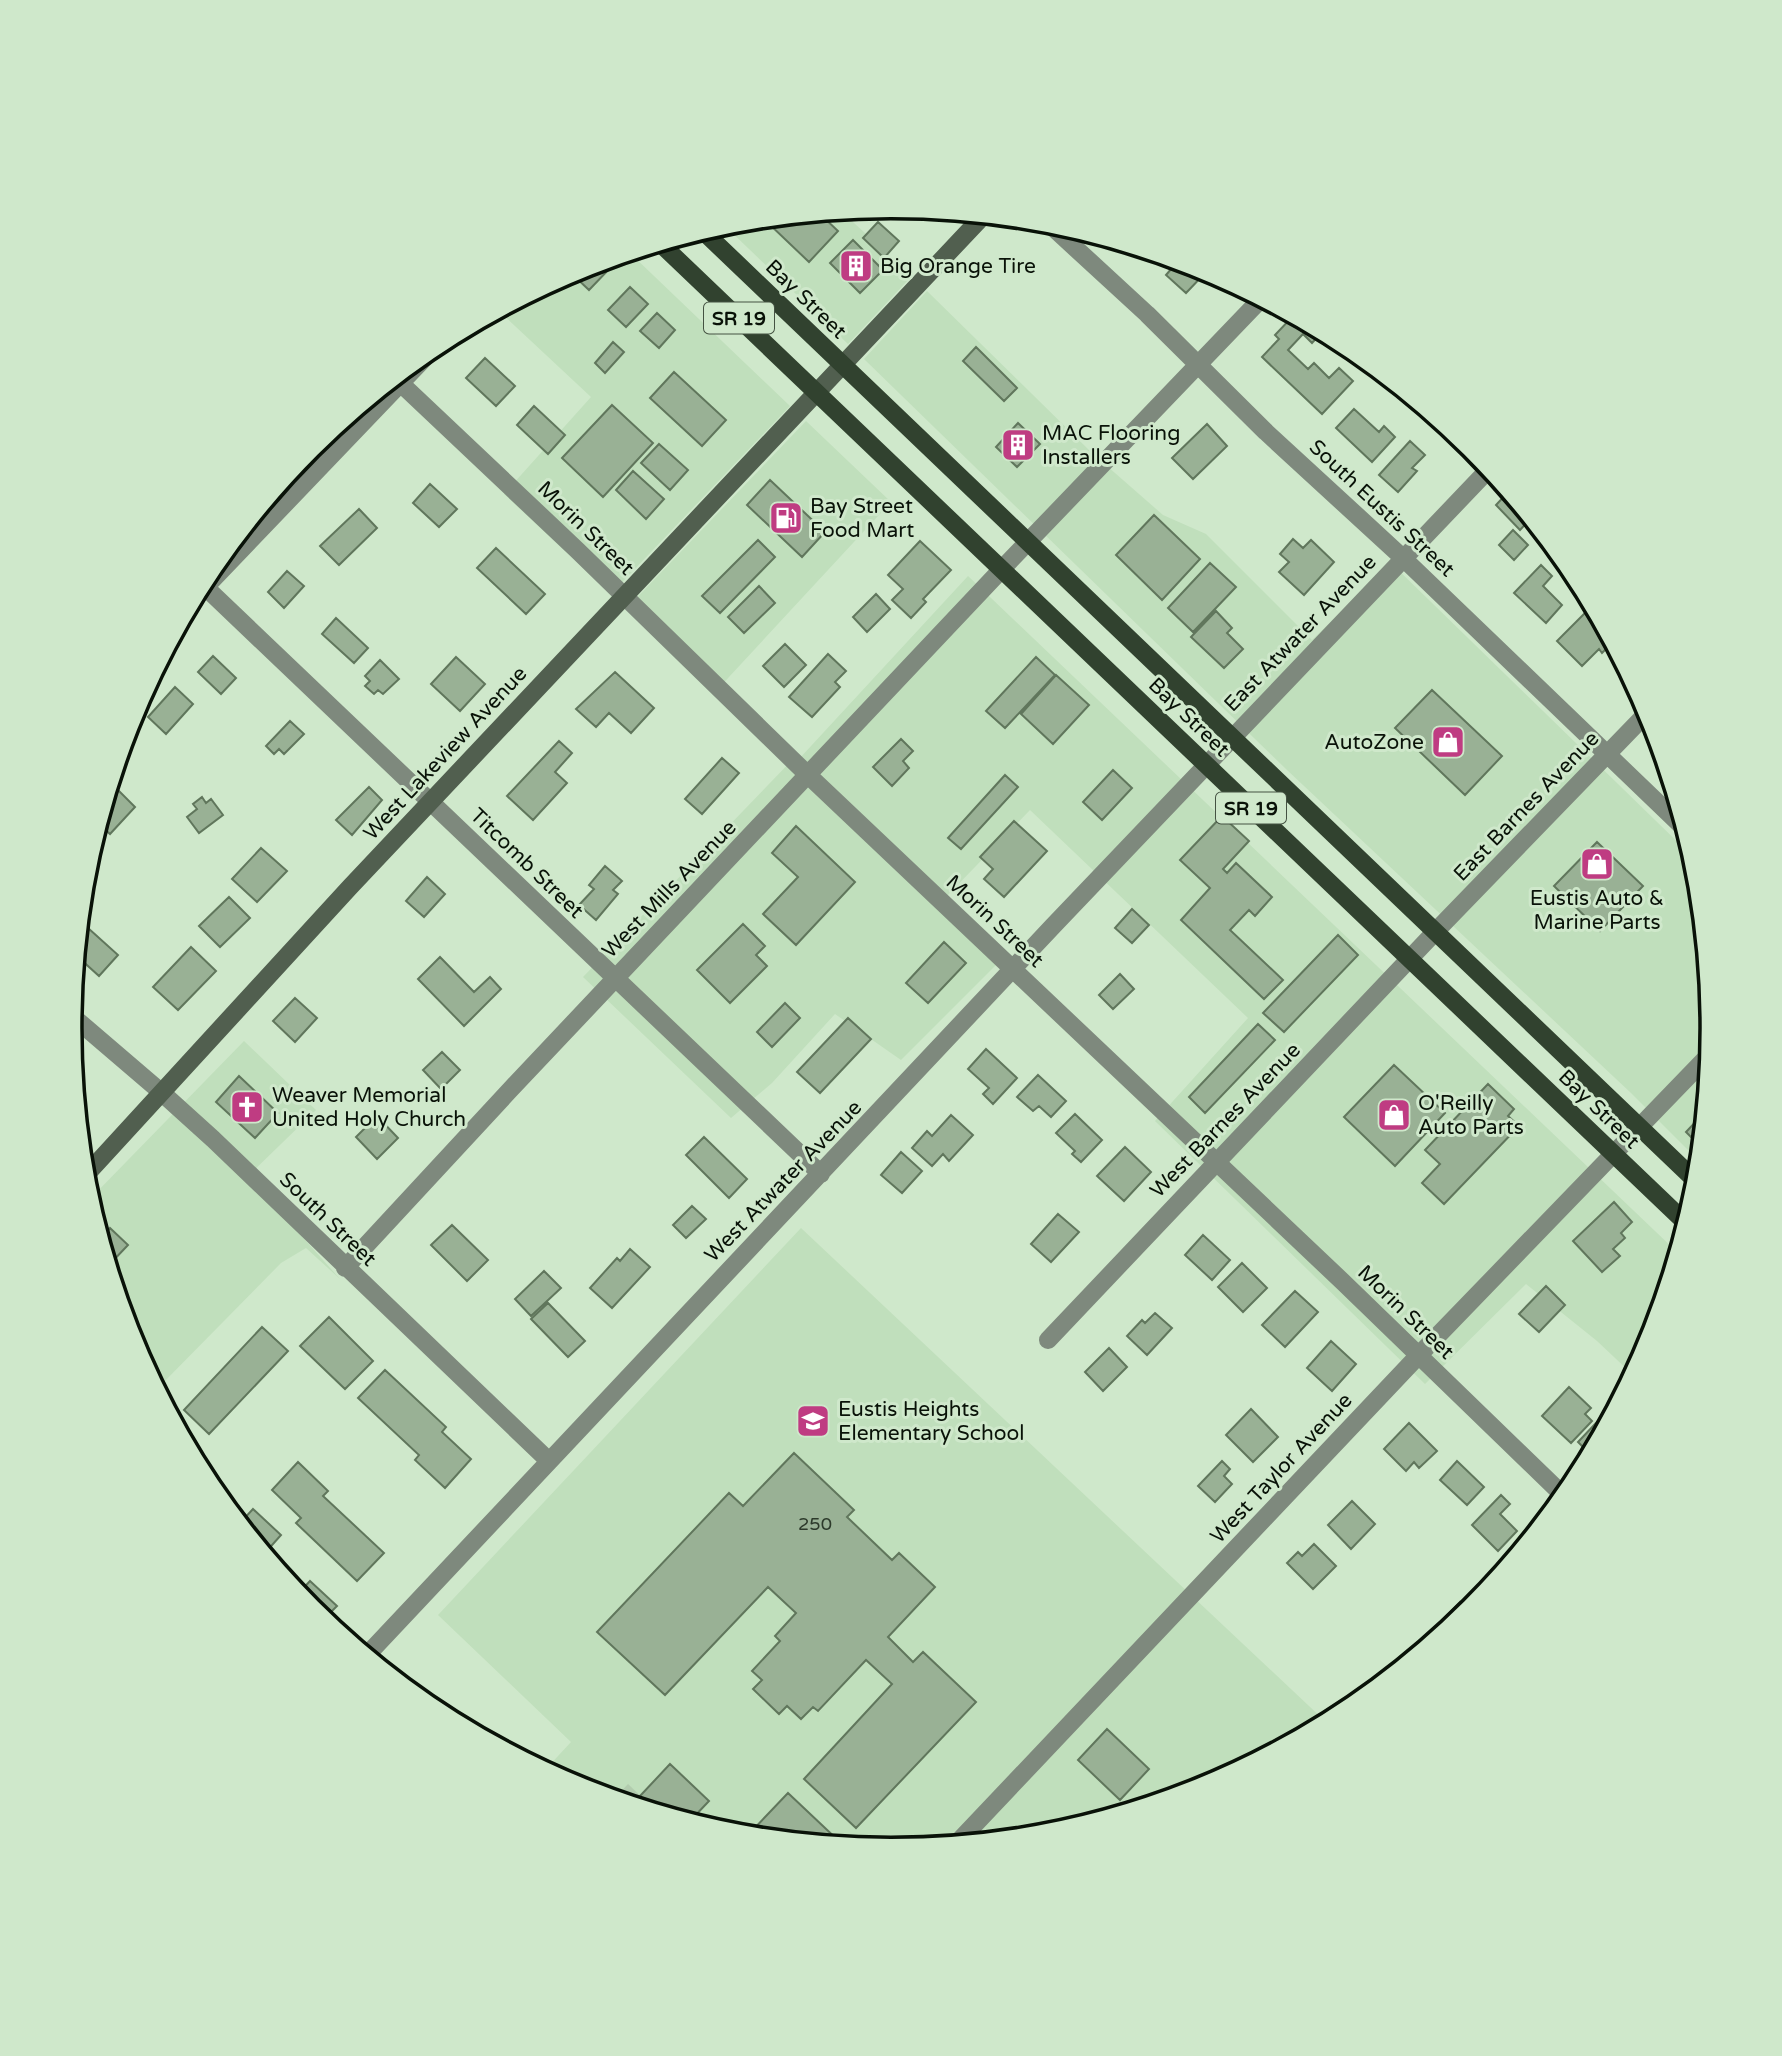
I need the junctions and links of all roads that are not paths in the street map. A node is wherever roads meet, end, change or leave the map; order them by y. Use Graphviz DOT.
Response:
graph roads {
  1 [pos="976,224"];
  2 [pos="1065,239"];
  3 [pos="712,240"];
  4 [pos="668,251"];
  5 [pos="1254,306"];
  6 [pos="1199,365"];
  7 [pos="843,366"];
  8 [pos="401,384"];
  9 [pos="817,393"];
  10 [pos="372,408"];
  11 [pos="1482,476"];
  12 [pos="1027,542"];
  13 [pos="243,545"];
  14 [pos="1403,558"];
  15 [pos="1001,569"];
  16 [pos="624,596"];
  17 [pos="208,597"];
  18 [pos="1639,722"];
  19 [pos="1232,738"];
  20 [pos="1608,755"];
  21 [pos="1206,765"];
  22 [pos="808,775"];
  23 [pos="431,801"];
  24 [pos="1671,815"];
  25 [pos="1435,932"];
  26 [pos="1409,959"];
  27 [pos="1014,970"];
  28 [pos="615,978"];
  29 [pos="82,1025"];
  30 [pos="1699,1066"];
  31 [pos="161,1091"];
  32 [pos="1640,1128"];
  33 [pos="1614,1154"];
  34 [pos="1216,1161"];
  35 [pos="94,1165"];
  36 [pos="1686,1172"];
  37 [pos="821,1174"];
  38 [pos="1677,1215"];
  39 [pos="345,1268"];
  40 [pos="1048,1340"];
  41 [pos="1418,1356"];
  42 [pos="549,1461"];
  43 [pos="1555,1488"];
  44 [pos="373,1649"];
  45 [pos="967,1833"];
  1 -- 7 [label="street, West Lakeview Avenue"];
  2 -- 6 [label="street, South Eustis Street"];
  3 -- 7 [label="main road, Bay Street / SR 19"];
  4 -- 9 [label="main road, Bay Street / SR 19"];
  5 -- 6 [label="street, West Mills Avenue"];
  6 -- 12 [label="street, West Mills Avenue"];
  6 -- 14 [label="street, South Eustis Street"];
  7 -- 9 [label="street, West Lakeview Avenue"];
  7 -- 12 [label="main road, Bay Street / SR 19"];
  8 -- 16 [label="street, Morin Street"];
  9 -- 15 [label="main road, Bay Street / SR 19"];
  9 -- 16 [label="street, West Lakeview Avenue"];
  10 -- 13 [label="street"];
  11 -- 14 [label="street, East Atwater Avenue"];
  12 -- 15 [label="street, West Mills Avenue"];
  12 -- 19 [label="main road, Bay Street / SR 19"];
  14 -- 19 [label="street, East Atwater Avenue"];
  14 -- 20 [label="street, South Eustis Street"];
  15 -- 21 [label="main road, Bay Street / SR 19"];
  15 -- 22 [label="street, West Mills Avenue"];
  16 -- 22 [label="street, Morin Street"];
  16 -- 23 [label="street, West Lakeview Avenue"];
  17 -- 23 [label="street, Titcomb Street"];
  18 -- 20 [label="street, East Barnes Avenue"];
  19 -- 21 [label="street, West Atwater Avenue"];
  19 -- 25 [label="main road, Bay Street / SR 19"];
  20 -- 24 [label="street, South Eustis Street"];
  20 -- 25 [label="street, East Barnes Avenue"];
  21 -- 26 [label="main road, Bay Street / SR 19"];
  21 -- 27 [label="street, West Atwater Avenue"];
  22 -- 27 [label="street, Morin Street"];
  22 -- 28 [label="street, West Mills Avenue"];
  23 -- 28 [label="street, Titcomb Street"];
  23 -- 31 [label="street, West Lakeview Avenue"];
  25 -- 26 [label="street, West Barnes Avenue"];
  25 -- 32 [label="main road, Bay Street / SR 19"];
  26 -- 33 [label="main road, Bay Street / SR 19"];
  26 -- 34 [label="street, West Barnes Avenue"];
  27 -- 34 [label="street, Morin Street"];
  27 -- 37 [label="street, West Atwater Avenue"];
  28 -- 37 [label="street, Titcomb Street"];
  28 -- 39 [label="street, West Mills Avenue"];
  29 -- 31 [label="street, South Street"];
  30 -- 32 [label="street, West Taylor Avenue"];
  31 -- 35 [label="street, West Lakeview Avenue"];
  31 -- 39 [label="street, South Street"];
  32 -- 33 [label="street, West Taylor Avenue"];
  32 -- 36 [label="main road, Bay Street / SR 19"];
  33 -- 38 [label="main road, Bay Street / SR 19"];
  33 -- 41 [label="street, West Taylor Avenue"];
  34 -- 40 [label="street, West Barnes Avenue"];
  34 -- 41 [label="street, Morin Street"];
  37 -- 42 [label="street, West Atwater Avenue"];
  39 -- 42 [label="street, South Street"];
  41 -- 43 [label="street, Morin Street"];
  41 -- 45 [label="street, West Taylor Avenue"];
  42 -- 44 [label="street, West Atwater Avenue"];
}
